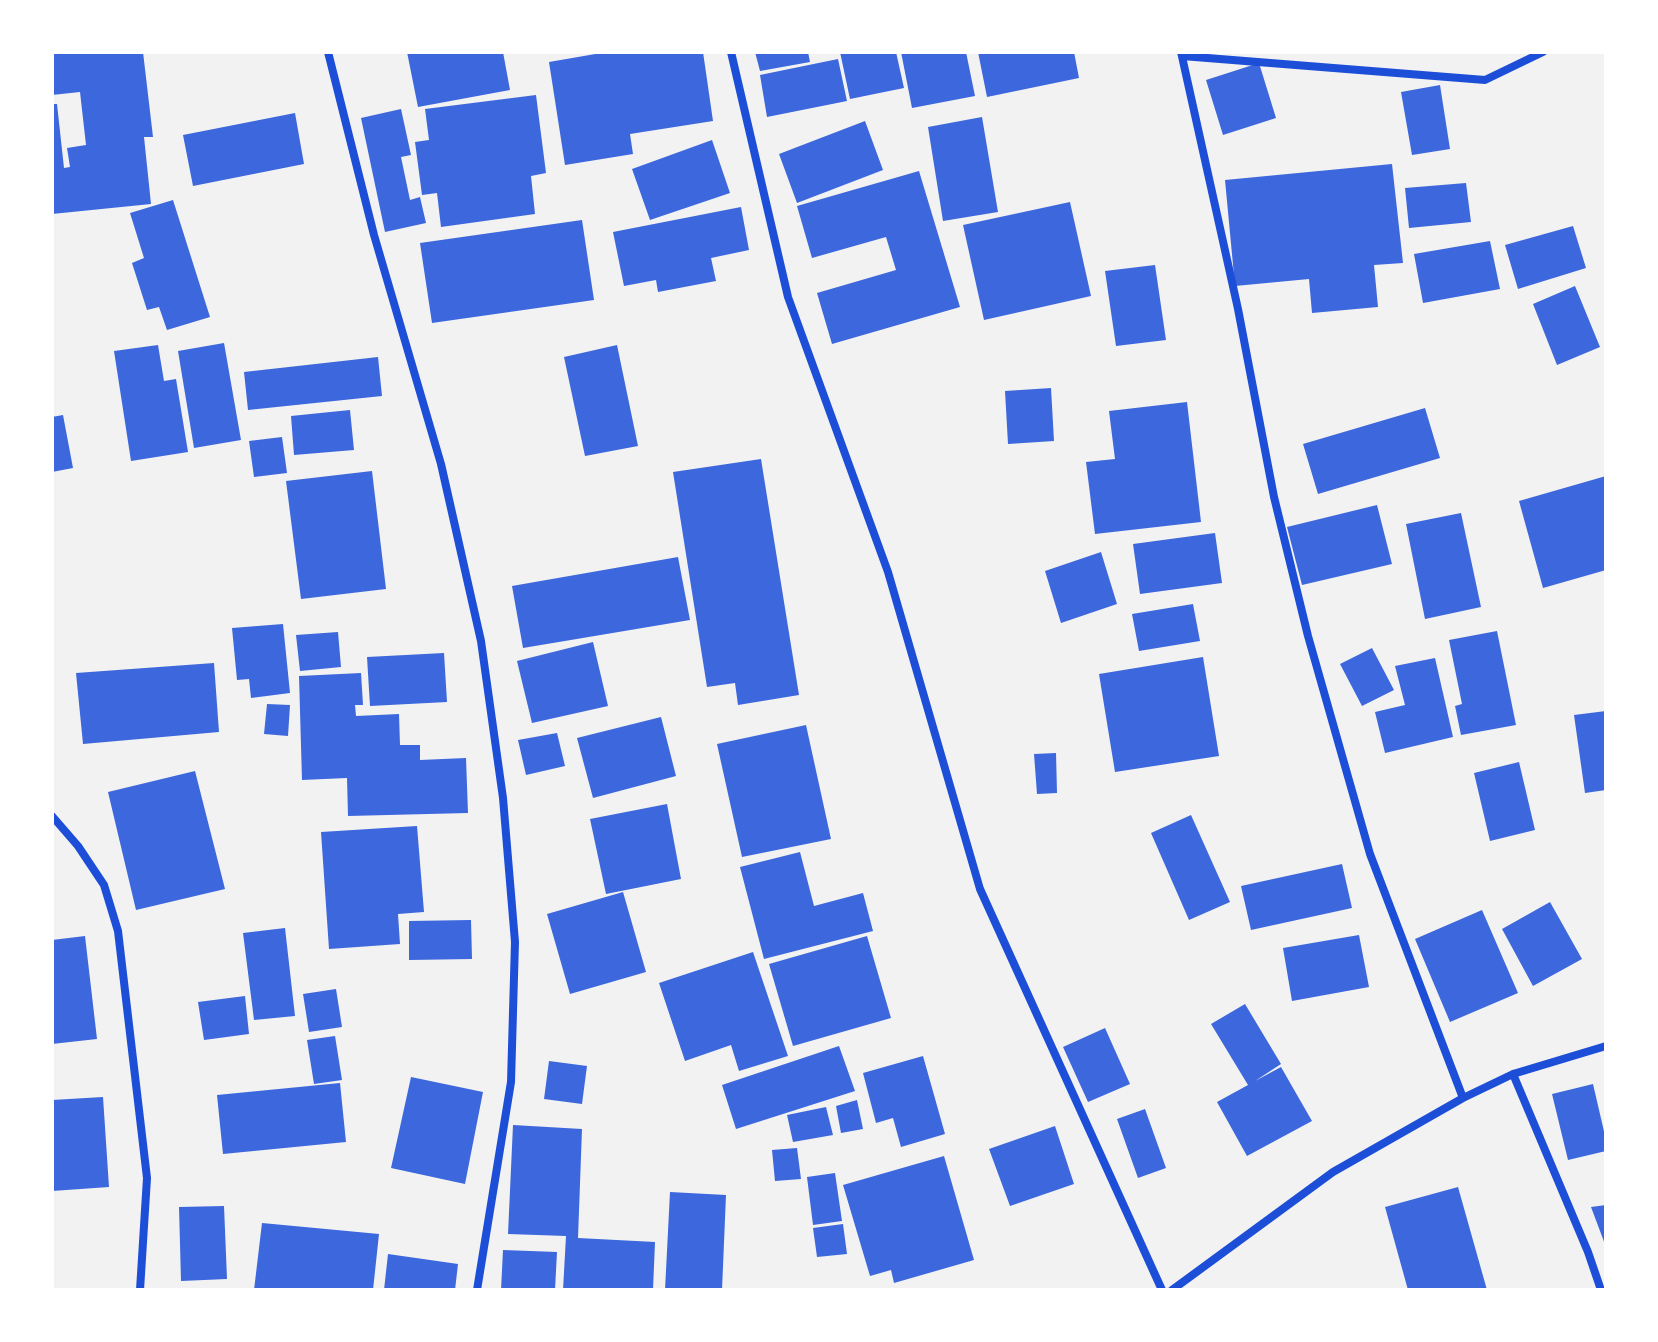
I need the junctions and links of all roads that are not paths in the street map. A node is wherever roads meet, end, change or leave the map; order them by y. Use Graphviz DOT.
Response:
graph roads {
  1 [pos="328,52"];
  2 [pos="731,52"];
  3 [pos="1543,52"];
  4 [pos="1181,54"];
  5 [pos="52,816"];
  6 [pos="1606,1046"];
  7 [pos="1513,1074"];
  8 [pos="1463,1098"];
  9 [pos="140,1290"];
  10 [pos="477,1290"];
  11 [pos="1162,1290"];
  12 [pos="1172,1290"];
  13 [pos="1601,1290"];
  1 -- 10 [label="street"];
  2 -- 11 [label="street"];
  3 -- 4 [label="street"];
  4 -- 8 [label="street"];
  5 -- 9 [label="street"];
  6 -- 7 [label="street"];
  7 -- 8 [label="street"];
  7 -- 13 [label="street"];
  8 -- 12 [label="street"];
}
